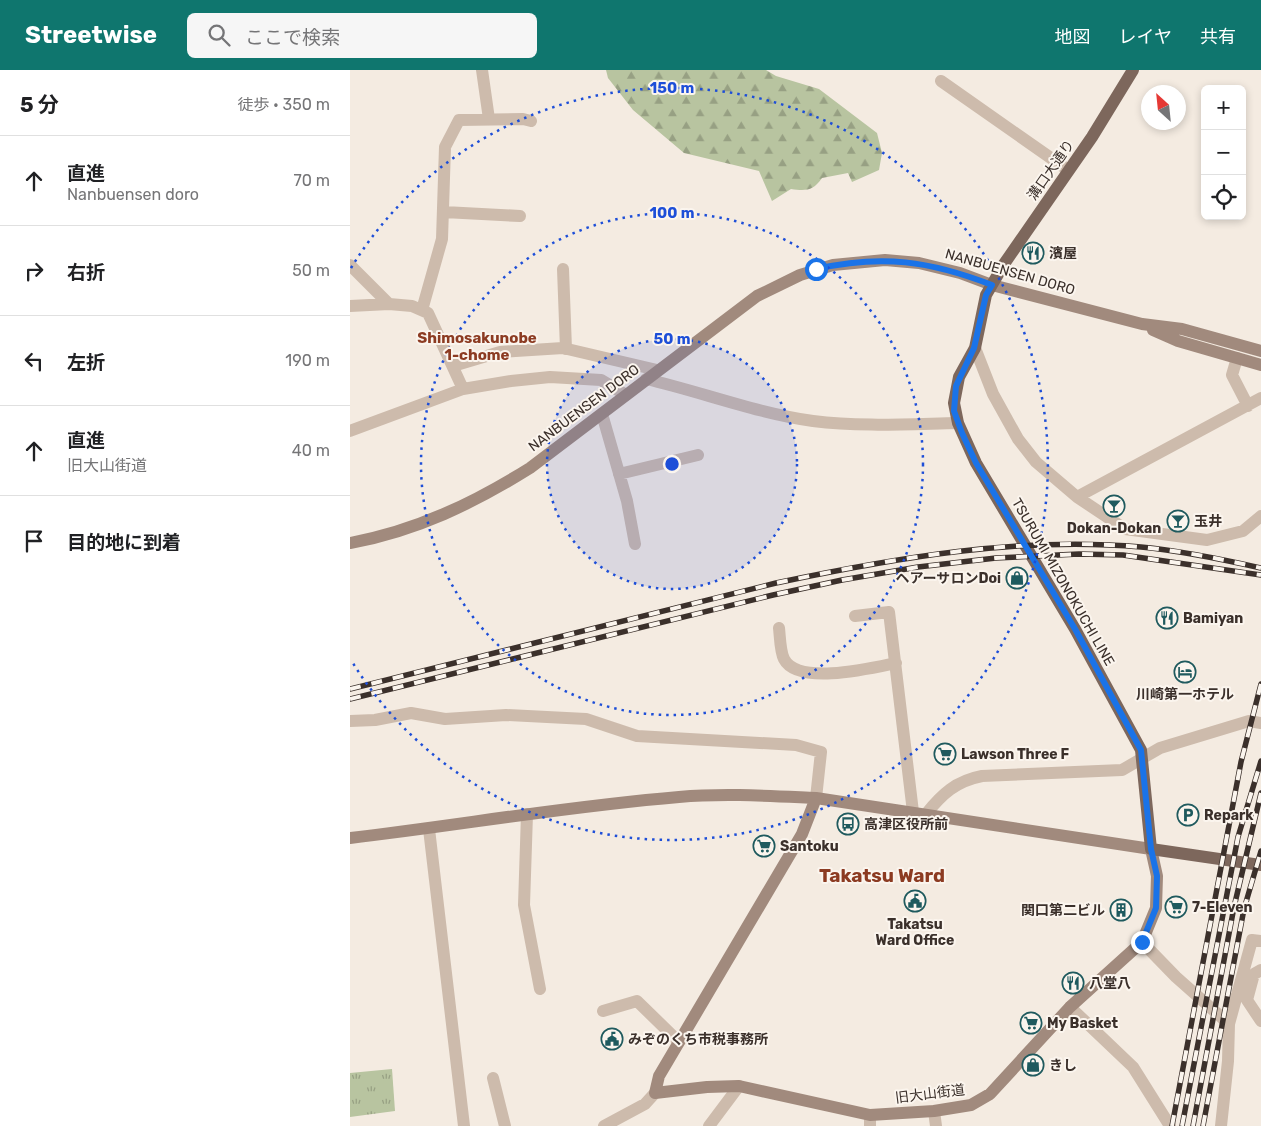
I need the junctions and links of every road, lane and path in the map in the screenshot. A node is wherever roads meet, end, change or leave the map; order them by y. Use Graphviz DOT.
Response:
graph roads {
  1 [pos="482,70"];
  2 [pos="1133,70"];
  3 [pos="941,81"];
  4 [pos="488,119"];
  5 [pos="531,121"];
  6 [pos="1068,170"];
  7 [pos="444,212"];
  8 [pos="520,216"];
  9 [pos="350,265"];
  10 [pos="563,268"];
  11 [pos="992,285"];
  12 [pos="389,304"];
  13 [pos="350,306"];
  14 [pos="422,310"];
  15 [pos="1142,324"];
  16 [pos="566,348"];
  17 [pos="974,348"];
  18 [pos="1261,351"];
  19 [pos="1237,358"];
  20 [pos="1261,365"];
  21 [pos="453,366"];
  22 [pos="657,370"];
  23 [pos="646,379"];
  24 [pos="463,390"];
  25 [pos="626,395"];
  26 [pos="1261,398"];
  27 [pos="1248,406"];
  28 [pos="602,414"];
  29 [pos="958,423"];
  30 [pos="350,431"];
  31 [pos="698,455"];
  32 [pos="619,474"];
  33 [pos="1078,497"];
  34 [pos="1261,516"];
  35 [pos="350,543"];
  36 [pos="635,544"];
  37 [pos="855,616"];
  38 [pos="778,628"];
  39 [pos="896,664"];
  40 [pos="350,721"];
  41 [pos="1261,723"];
  42 [pos="1144,758"];
  43 [pos="816,798"];
  44 [pos="913,812"];
  45 [pos="527,814"];
  46 [pos="926,814"];
  47 [pos="429,829"];
  48 [pos="350,838"];
  49 [pos="1151,849"];
  50 [pos="1261,865"];
  51 [pos="1261,941"];
  52 [pos="1142,942"];
  53 [pos="1261,970"];
  54 [pos="540,989"];
  55 [pos="1070,1007"];
  56 [pos="603,1011"];
  57 [pos="1261,1021"];
  58 [pos="1229,1024"];
  59 [pos="679,1042"];
  60 [pos="493,1078"];
  61 [pos="739,1086"];
  62 [pos="655,1093"];
  63 [pos="934,1111"];
  64 [pos="870,1121"];
  65 [pos="464,1126"];
  66 [pos="505,1126"];
  67 [pos="604,1126"];
  68 [pos="709,1126"];
  69 [pos="936,1126"];
  70 [pos="1170,1126"];
  71 [pos="1221,1126"];
  1 -- 4 [label="street"];
  2 -- 6 [label="main road, 溝口大通り"];
  3 -- 6 [label="street"];
  4 -- 5 [label="street"];
  4 -- 7 [label="street"];
  6 -- 11 [label="main road, 溝口大通り"];
  7 -- 8 [label="street"];
  7 -- 14 [label="street"];
  9 -- 12 [label="street"];
  10 -- 16 [label="street"];
  11 -- 15 [label="street, NANBUENSEN DORO"];
  11 -- 17 [label="main road, TSURUMI MIZONOKUCHI LINE"];
  11 -- 22 [label="street, NANBUENSEN DORO"];
  12 -- 13 [label="street"];
  12 -- 14 [label="street"];
  14 -- 21 [label="street"];
  15 -- 18 [label="street, NANBUENSEN DORO"];
  15 -- 19 [label="street, NANBUENSEN DORO"];
  16 -- 21 [label="street"];
  16 -- 22 [label="street"];
  17 -- 29 [label="main road, TSURUMI MIZONOKUCHI LINE"];
  17 -- 33 [label="street"];
  19 -- 20 [label="street, NANBUENSEN DORO"];
  19 -- 27 [label="street"];
  21 -- 24 [label="street"];
  22 -- 23 [label="street, NANBUENSEN DORO"];
  23 -- 25 [label="street, NANBUENSEN DORO"];
  23 -- 29 [label="street"];
  24 -- 25 [label="street"];
  24 -- 30 [label="street"];
  25 -- 28 [label="street, NANBUENSEN DORO"];
  26 -- 27 [label="street"];
  27 -- 33 [label="street"];
  28 -- 32 [label="street"];
  28 -- 35 [label="street, NANBUENSEN DORO"];
  29 -- 42 [label="main road, TSURUMI MIZONOKUCHI LINE"];
  31 -- 32 [label="street"];
  32 -- 36 [label="street"];
  33 -- 34 [label="street"];
  37 -- 39 [label="street"];
  38 -- 39 [label="street"];
  39 -- 44 [label="street"];
  40 -- 43 [label="street"];
  41 -- 42 [label="street"];
  42 -- 46 [label="street"];
  42 -- 49 [label="main road, TSURUMI MIZONOKUCHI LINE"];
  43 -- 44 [label="street"];
  43 -- 45 [label="street"];
  43 -- 59 [label="street"];
  44 -- 46 [label="street"];
  45 -- 47 [label="street"];
  45 -- 54 [label="street"];
  46 -- 49 [label="street"];
  47 -- 48 [label="street"];
  47 -- 65 [label="street"];
  49 -- 50 [label="main road"];
  49 -- 52 [label="street, 旧大山街道"];
  51 -- 58 [label="street"];
  52 -- 55 [label="street, 旧大山街道"];
  52 -- 58 [label="street"];
  53 -- 57 [label="street"];
  55 -- 63 [label="street, 旧大山街道"];
  55 -- 70 [label="street"];
  56 -- 59 [label="street"];
  58 -- 71 [label="street"];
  59 -- 62 [label="street"];
  60 -- 66 [label="street"];
  61 -- 62 [label="street, 旧大山街道"];
  61 -- 64 [label="street, 旧大山街道"];
  61 -- 68 [label="street"];
  62 -- 67 [label="street"];
  63 -- 64 [label="street, 旧大山街道"];
  63 -- 69 [label="street"];
}
